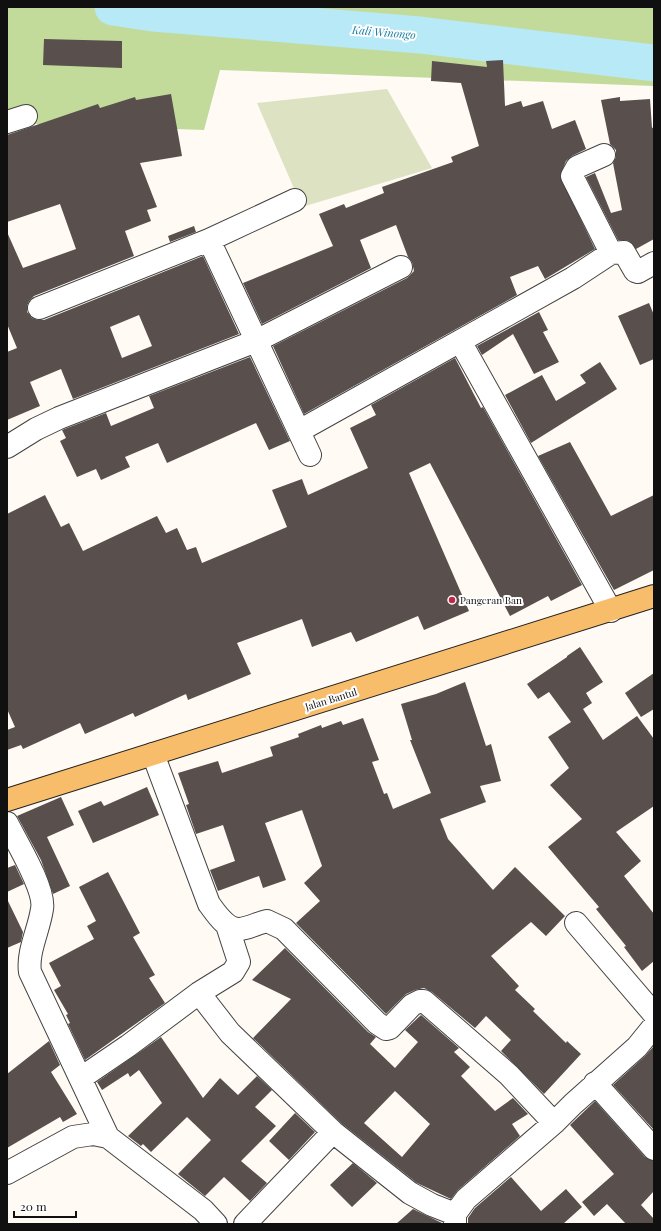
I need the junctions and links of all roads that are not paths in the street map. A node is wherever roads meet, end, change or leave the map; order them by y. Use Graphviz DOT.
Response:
graph roads {
  1 [pos="604,155"];
  2 [pos="295,200"];
  3 [pos="209,240"];
  4 [pos="611,253"];
  5 [pos="654,263"];
  6 [pos="401,267"];
  7 [pos="39,308"];
  8 [pos="256,341"];
  9 [pos="460,341"];
  10 [pos="299,431"];
  11 [pos="7,447"];
  12 [pos="310,455"];
  13 [pos="653,598"];
  14 [pos="611,611"];
  15 [pos="153,754"];
  16 [pos="7,800"];
  17 [pos="7,823"];
  18 [pos="576,923"];
  19 [pos="227,925"];
  20 [pos="199,992"];
  21 [pos="654,1014"];
  22 [pos="654,1026"];
  23 [pos="81,1078"];
  24 [pos="595,1083"];
  25 [pos="554,1123"];
  26 [pos="333,1132"];
  27 [pos="108,1137"];
  28 [pos="654,1149"];
  29 [pos="7,1173"];
  30 [pos="455,1219"];
  31 [pos="216,1224"];
  32 [pos="245,1224"];
  1 -- 4 [label="street"];
  2 -- 3 [label="street"];
  3 -- 7 [label="street"];
  3 -- 8 [label="street"];
  4 -- 5 [label="street"];
  4 -- 9 [label="street"];
  6 -- 8 [label="street"];
  8 -- 10 [label="street"];
  8 -- 11 [label="street"];
  9 -- 10 [label="street"];
  9 -- 14 [label="street"];
  10 -- 12 [label="street"];
  13 -- 14 [label="main road, Jalan Bantul"];
  14 -- 15 [label="main road, Jalan Bantul"];
  15 -- 16 [label="main road, Jalan Bantul"];
  15 -- 19 [label="street"];
  17 -- 23 [label="street"];
  18 -- 21 [label="street"];
  19 -- 20 [label="street"];
  19 -- 25 [label="street"];
  20 -- 23 [label="street"];
  20 -- 26 [label="street"];
  22 -- 24 [label="street"];
  23 -- 27 [label="street"];
  24 -- 25 [label="street"];
  24 -- 28 [label="street"];
  25 -- 30 [label="street"];
  26 -- 30 [label="street"];
  26 -- 32 [label="street"];
  27 -- 29 [label="street"];
  27 -- 31 [label="street"];
}
